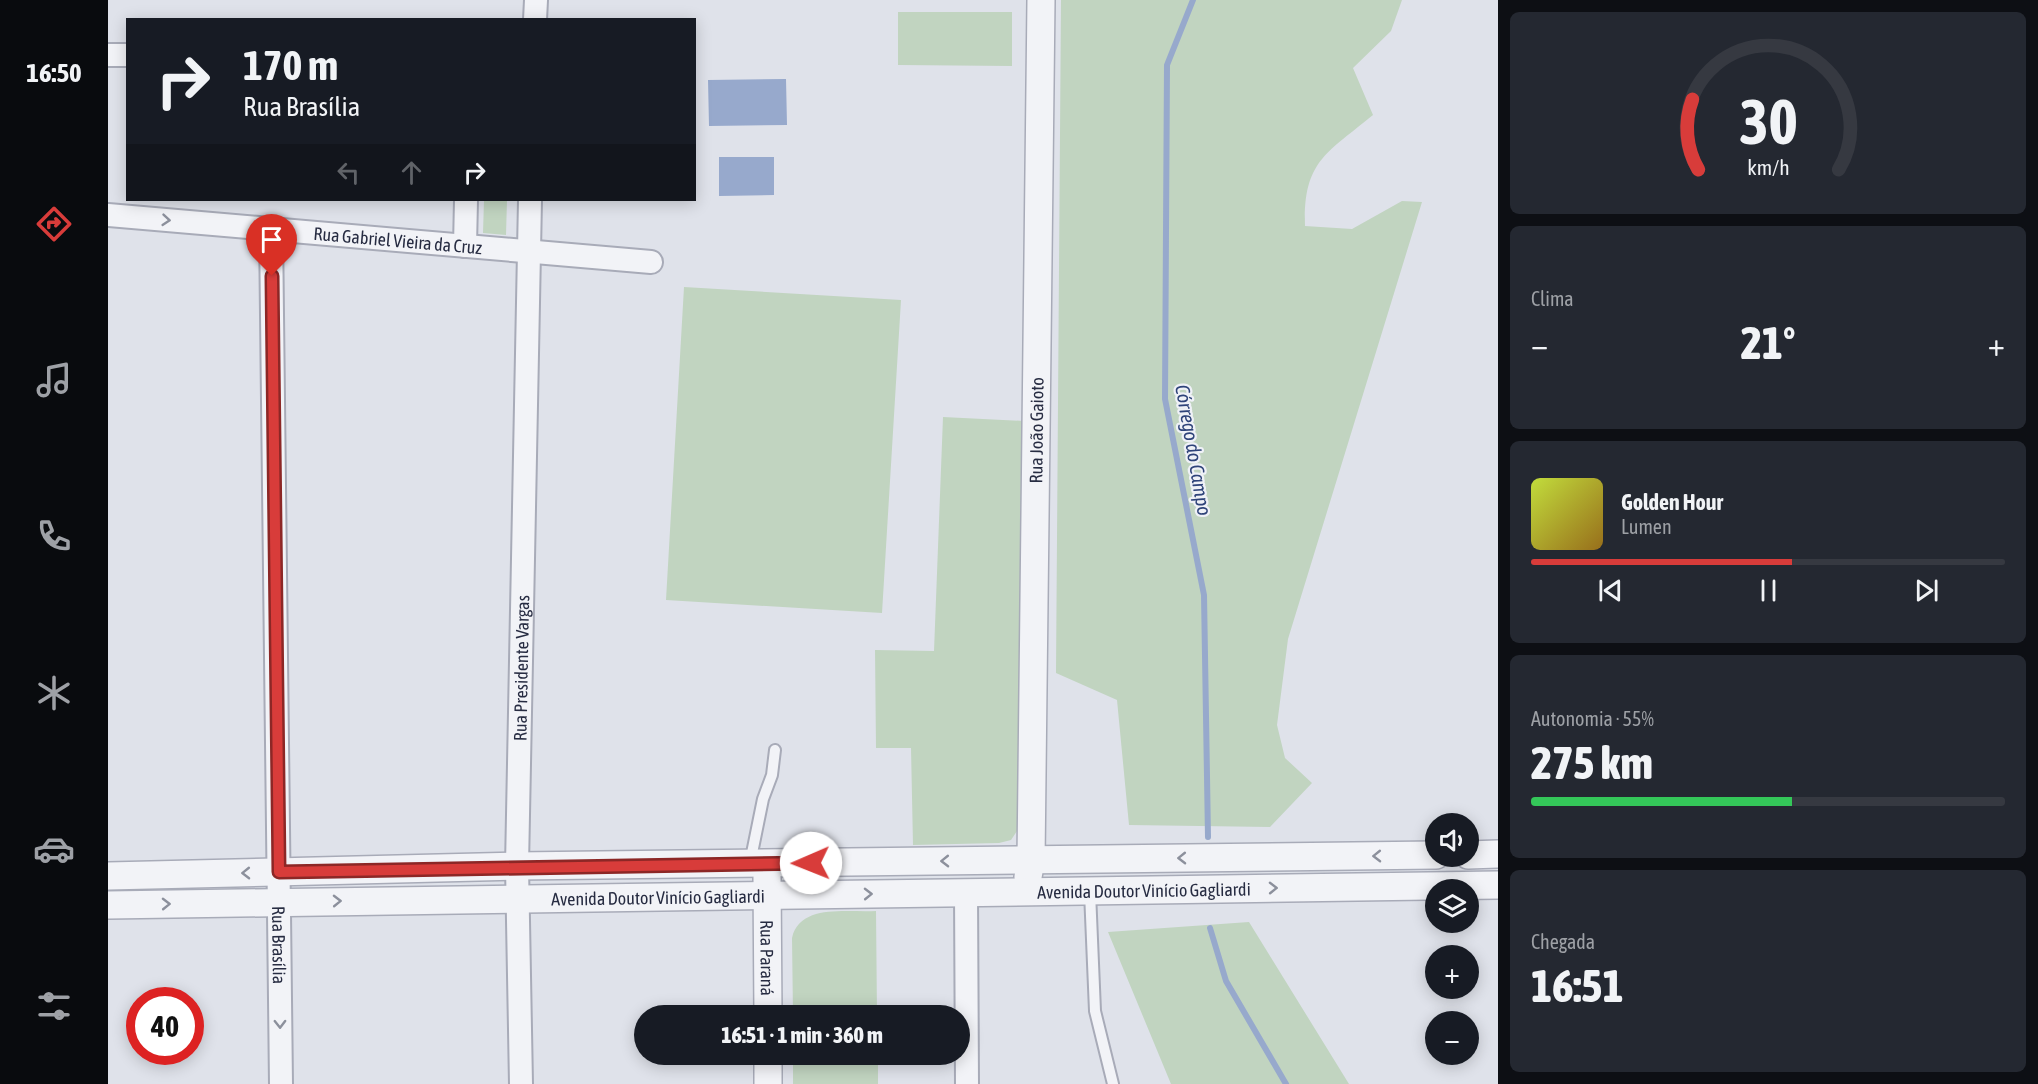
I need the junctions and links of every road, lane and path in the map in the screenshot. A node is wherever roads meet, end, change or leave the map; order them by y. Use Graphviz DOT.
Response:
graph roads {
  1 [pos="536,0"];
  2 [pos="1041,0"];
  3 [pos="535,18"];
  4 [pos="108,55"];
  5 [pos="126,55"];
  6 [pos="466,201"];
  7 [pos="530,201"];
  8 [pos="108,215"];
  9 [pos="271,229"];
  10 [pos="465,246"];
  11 [pos="529,252"];
  12 [pos="651,262"];
  13 [pos="775,750"];
  14 [pos="1498,854"];
  15 [pos="1425,855"];
  16 [pos="1479,855"];
  17 [pos="983,860"];
  18 [pos="1031,860"];
  19 [pos="758,863"];
  20 [pos="517,866"];
  21 [pos="279,872"];
  22 [pos="108,876"];
  23 [pos="1425,885"];
  24 [pos="1479,885"];
  25 [pos="1498,885"];
  26 [pos="1090,890"];
  27 [pos="1014,891"];
  28 [pos="966,892"];
  29 [pos="767,895"];
  30 [pos="518,899"];
  31 [pos="279,902"];
  32 [pos="108,905"];
  33 [pos="768,1005"];
  34 [pos="768,1065"];
  35 [pos="281,1084"];
  36 [pos="521,1084"];
  37 [pos="768,1084"];
  38 [pos="967,1084"];
  39 [pos="1113,1084"];
  1 -- 3 [label="street"];
  2 -- 18 [label="street, Rua João Gaioto"];
  4 -- 5 [label="street"];
  6 -- 10 [label="street"];
  7 -- 11 [label="street, Rua Presidente Vargas"];
  8 -- 9 [label="street, Rua Gabriel Vieira da Cruz, one-way"];
  9 -- 10 [label="street, Rua Gabriel Vieira da Cruz"];
  9 -- 21 [label="street, Rua Brasília"];
  10 -- 11 [label="street, Rua Gabriel Vieira da Cruz"];
  11 -- 12 [label="street, Rua Gabriel Vieira da Cruz"];
  11 -- 20 [label="street, Rua Presidente Vargas"];
  13 -- 19 [label="lane"];
  14 -- 16 [label="street"];
  15 -- 18 [label="street, Avenida Doutor Vinício Gagliardi, one-way"];
  17 -- 18 [label="street, Avenida Doutor Vinício Gagliardi"];
  17 -- 19 [label="street, Avenida Doutor Vinício Gagliardi, one-way"];
  17 -- 28 [label="street"];
  18 -- 27 [label="street"];
  19 -- 20 [label="street, Avenida Doutor Vinício Gagliardi"];
  19 -- 29 [label="street, Rua Paraná"];
  20 -- 21 [label="street, Avenida Doutor Vinício Gagliardi"];
  20 -- 30 [label="street, Rua Presidente Vargas"];
  21 -- 22 [label="street, Avenida Doutor Vinício Gagliardi, one-way"];
  21 -- 31 [label="street, Rua Brasília"];
  26 -- 23 [label="street, Avenida Doutor Vinício Gagliardi, one-way"];
  24 -- 25 [label="street, Avenida Doutor Vinício Gagliardi"];
  26 -- 27 [label="street, Avenida Doutor Vinício Gagliardi"];
  26 -- 39 [label="lane"];
  27 -- 28 [label="street, Avenida Doutor Vinício Gagliardi"];
  29 -- 28 [label="street, Avenida Doutor Vinício Gagliardi, one-way"];
  28 -- 38 [label="street"];
  29 -- 30 [label="street, Avenida Doutor Vinício Gagliardi"];
  29 -- 33 [label="street, Rua Paraná"];
  31 -- 30 [label="street, Avenida Doutor Vinício Gagliardi, one-way"];
  30 -- 36 [label="street, Rua Presidente Vargas"];
  32 -- 31 [label="street, Avenida Doutor Vinício Gagliardi, one-way"];
  31 -- 35 [label="street, Rua Brasília, one-way"];
  34 -- 37 [label="street"];
}
